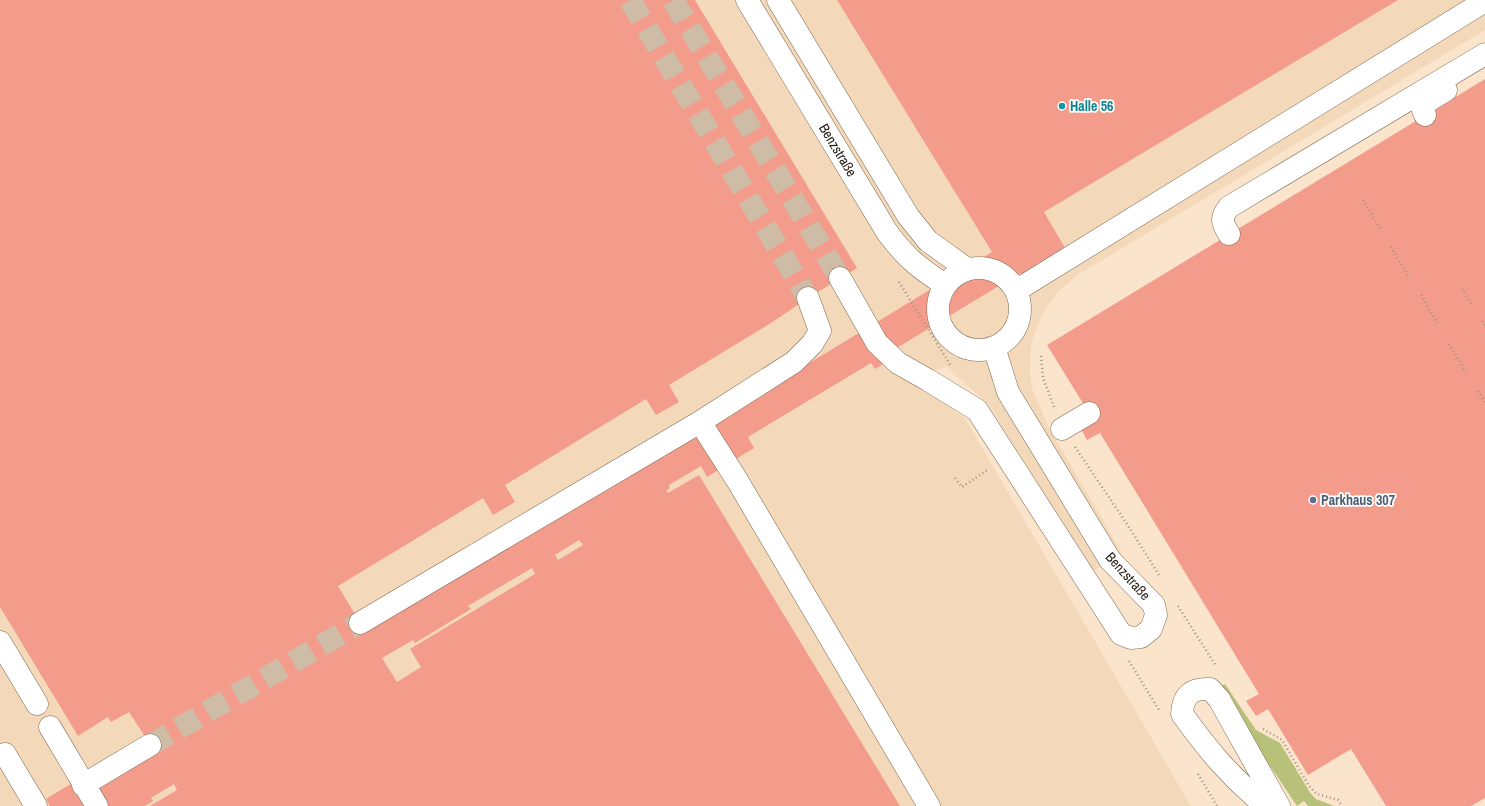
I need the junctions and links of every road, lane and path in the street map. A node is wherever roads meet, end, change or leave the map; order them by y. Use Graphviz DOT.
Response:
graph roads {
  1 [pos="747,0"];
  2 [pos="778,0"];
  3 [pos="1485,1"];
  4 [pos="1485,54"];
  5 [pos="1485,66"];
  6 [pos="1425,115"];
  7 [pos="1363,200"];
  8 [pos="1381,230"];
  9 [pos="1229,234"];
  10 [pos="1391,247"];
  11 [pos="967,269"];
  12 [pos="1408,277"];
  13 [pos="840,278"];
  14 [pos="945,285"];
  15 [pos="1462,289"];
  16 [pos="1017,290"];
  17 [pos="1421,295"];
  18 [pos="808,298"];
  19 [pos="1472,304"];
  20 [pos="1482,321"];
  21 [pos="1438,324"];
  22 [pos="1485,326"];
  23 [pos="1449,344"];
  24 [pos="994,347"];
  25 [pos="1466,372"];
  26 [pos="1478,391"];
  27 [pos="1485,403"];
  28 [pos="1089,413"];
  29 [pos="700,422"];
  30 [pos="1062,429"];
  31 [pos="981,475"];
  32 [pos="955,478"];
  33 [pos="360,623"];
  34 [pos="0,642"];
  35 [pos="37,704"];
  36 [pos="50,727"];
  37 [pos="150,745"];
  38 [pos="5,754"];
  39 [pos="83,784"];
  40 [pos="36,806"];
  41 [pos="97,806"];
  42 [pos="929,806"];
  43 [pos="1266,806"];
  44 [pos="1279,806"];
  1 -- 14 [label="street, Benzstraße"];
  2 -- 11 [label="street"];
  3 -- 16 [label="street"];
  4 -- 9 [label="street"];
  5 -- 6 [label="street"];
  7 -- 8 [label="path"];
  10 -- 12 [label="path"];
  11 -- 14 [label="street"];
  11 -- 16 [label="street"];
  13 -- 24 [label="street, Benzstraße"];
  14 -- 24 [label="street"];
  15 -- 19 [label="path"];
  16 -- 24 [label="street"];
  17 -- 21 [label="path"];
  18 -- 29 [label="street"];
  20 -- 22 [label="path"];
  23 -- 25 [label="path"];
  26 -- 27 [label="path"];
  28 -- 30 [label="street"];
  29 -- 33 [label="street"];
  29 -- 42 [label="street"];
  31 -- 32 [label="path"];
  34 -- 35 [label="street"];
  36 -- 39 [label="street"];
  37 -- 39 [label="street"];
  38 -- 40 [label="street"];
  39 -- 41 [label="street"];
  43 -- 44 [label="street"];
}
